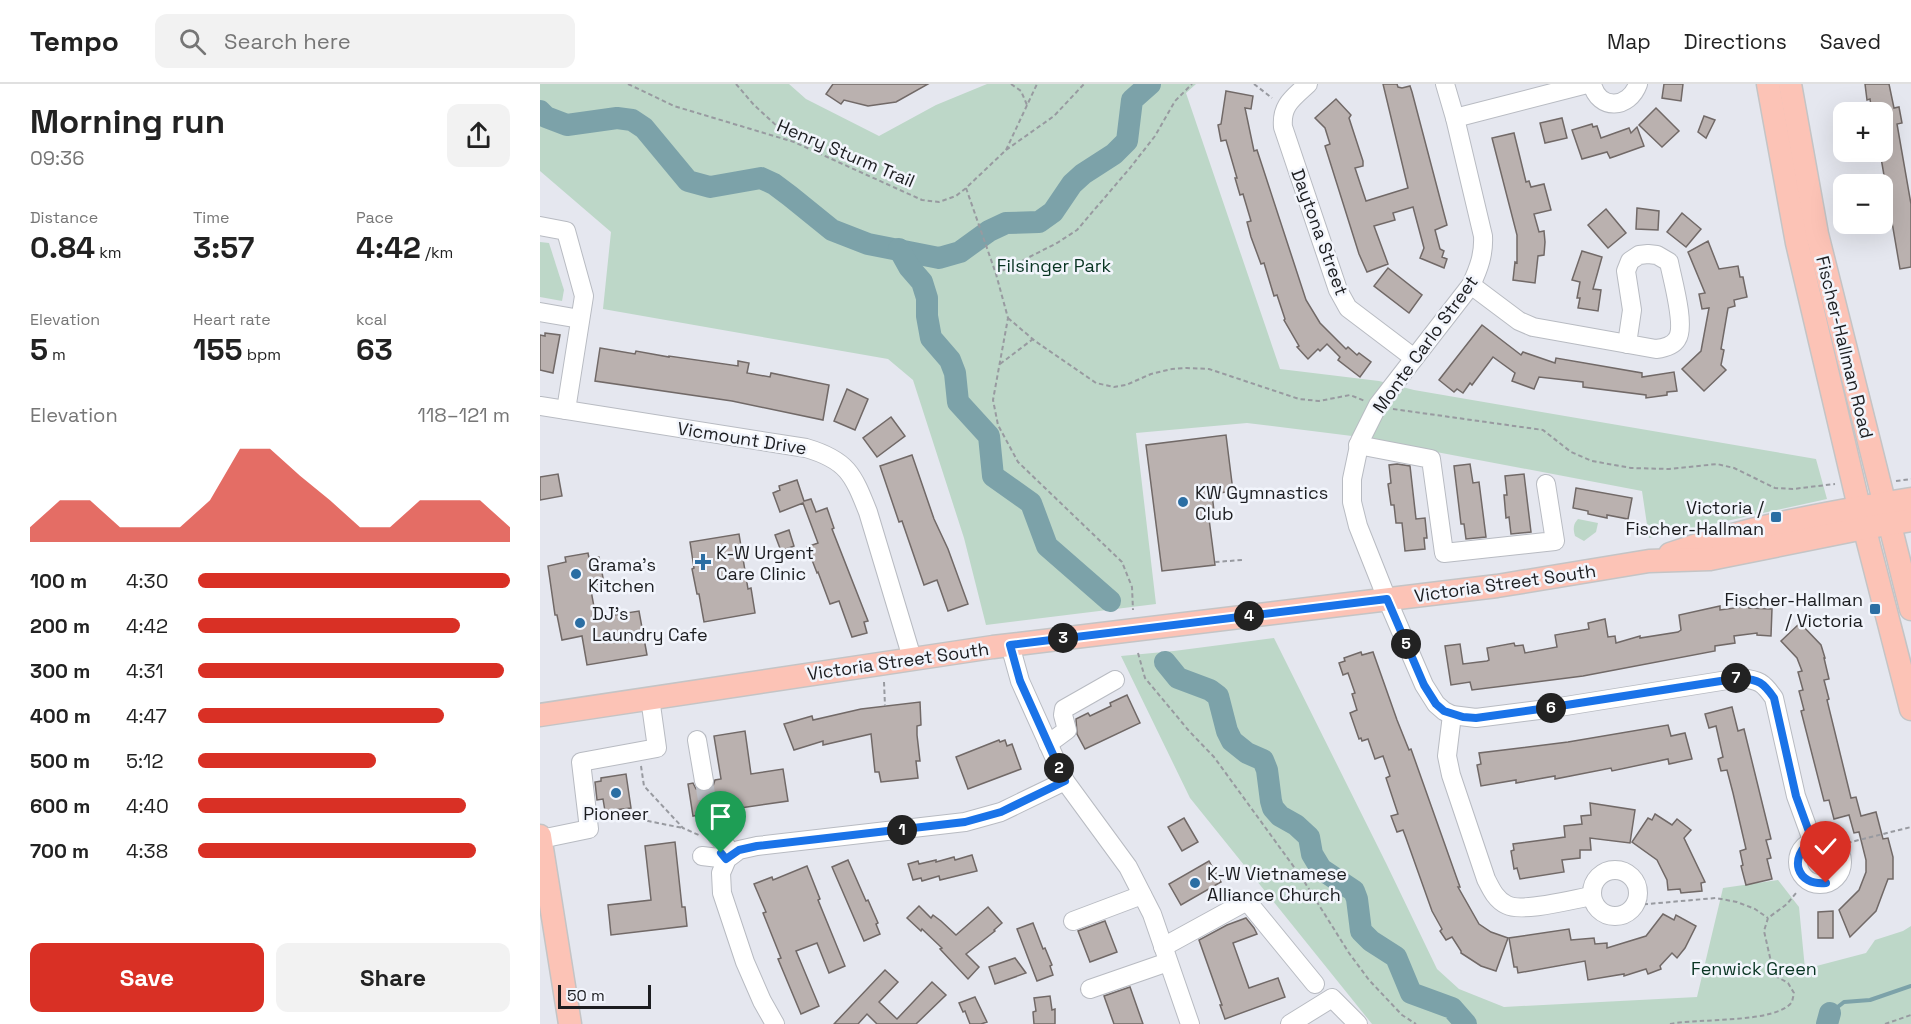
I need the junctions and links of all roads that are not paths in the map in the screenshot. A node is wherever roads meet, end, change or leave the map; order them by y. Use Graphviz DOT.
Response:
graph roads {
  1 [pos="1308,84"];
  2 [pos="1445,84"];
  3 [pos="1587,84"];
  4 [pos="1592,84"];
  5 [pos="1638,84"];
  6 [pos="1768,84"];
  7 [pos="1790,84"];
  8 [pos="1455,118"];
  9 [pos="540,226"];
  10 [pos="1471,285"];
  11 [pos="540,312"];
  12 [pos="580,319"];
  13 [pos="1627,344"];
  14 [pos="1414,358"];
  15 [pos="540,406"];
  16 [pos="566,410"];
  17 [pos="1358,445"];
  18 [pos="1546,484"];
  19 [pos="1911,499"];
  20 [pos="1895,516"];
  21 [pos="1861,517"];
  22 [pos="1387,599"];
  23 [pos="1911,609"];
  24 [pos="1010,645"];
  25 [pos="912,658"];
  26 [pos="1115,680"];
  27 [pos="650,698"];
  28 [pos="1911,709"];
  29 [pos="540,715"];
  30 [pos="1452,715"];
  31 [pos="697,740"];
  32 [pos="1048,744"];
  33 [pos="704,781"];
  34 [pos="1065,781"];
  35 [pos="710,813"];
  36 [pos="540,837"];
  37 [pos="1812,840"];
  38 [pos="705,848"];
  39 [pos="729,858"];
  40 [pos="1142,895"];
  41 [pos="1592,896"];
  42 [pos="1073,921"];
  43 [pos="1166,955"];
  44 [pos="1315,984"];
  45 [pos="1090,989"];
  46 [pos="570,1024"];
  47 [pos="775,1024"];
  48 [pos="1190,1024"];
  49 [pos="1290,1024"];
  50 [pos="1358,1024"];
  1 -- 14 [label="street, Daytona Street"];
  2 -- 8 [label="street, Monte Carlo Street"];
  3 -- 8 [label="street"];
  4 -- 5 [label="street"];
  6 -- 21 [label="main road, Fischer-Hallman Road"];
  7 -- 20 [label="main road, Fischer-Hallman Road"];
  8 -- 10 [label="street, Monte Carlo Street"];
  9 -- 12 [label="street"];
  10 -- 13 [label="street"];
  10 -- 14 [label="street, Monte Carlo Street"];
  11 -- 12 [label="street"];
  12 -- 16 [label="street"];
  13 -- 13 [label="street"];
  14 -- 17 [label="street, Monte Carlo Street"];
  15 -- 16 [label="street, Vicmount Drive"];
  16 -- 25 [label="street, Vicmount Drive"];
  17 -- 18 [label="street"];
  17 -- 22 [label="street, Monte Carlo Street"];
  19 -- 20 [label="main road, Victoria Street South"];
  20 -- 21 [label="main road, Victoria Street South"];
  20 -- 23 [label="main road, Fischer-Hallman Road"];
  21 -- 22 [label="main road, Victoria Street South"];
  21 -- 28 [label="main road, Fischer-Hallman Road"];
  22 -- 24 [label="main road, Victoria Street South"];
  22 -- 30 [label="street, Monte Carlo Street"];
  24 -- 25 [label="main road, Victoria Street South"];
  24 -- 32 [label="street"];
  25 -- 27 [label="main road, Victoria Street South"];
  26 -- 32 [label="street"];
  27 -- 29 [label="main road, Victoria Street South"];
  27 -- 36 [label="street"];
  30 -- 37 [label="street"];
  30 -- 41 [label="street"];
  31 -- 33 [label="street"];
  32 -- 34 [label="street"];
  34 -- 39 [label="street"];
  34 -- 40 [label="street"];
  35 -- 39 [label="street"];
  36 -- 46 [label="main road"];
  38 -- 39 [label="street"];
  39 -- 47 [label="street"];
  40 -- 42 [label="street"];
  40 -- 43 [label="street"];
  41 -- 41 [label="street"];
  43 -- 44 [label="street"];
  43 -- 45 [label="street"];
  43 -- 48 [label="street"];
  49 -- 50 [label="street"];
}
